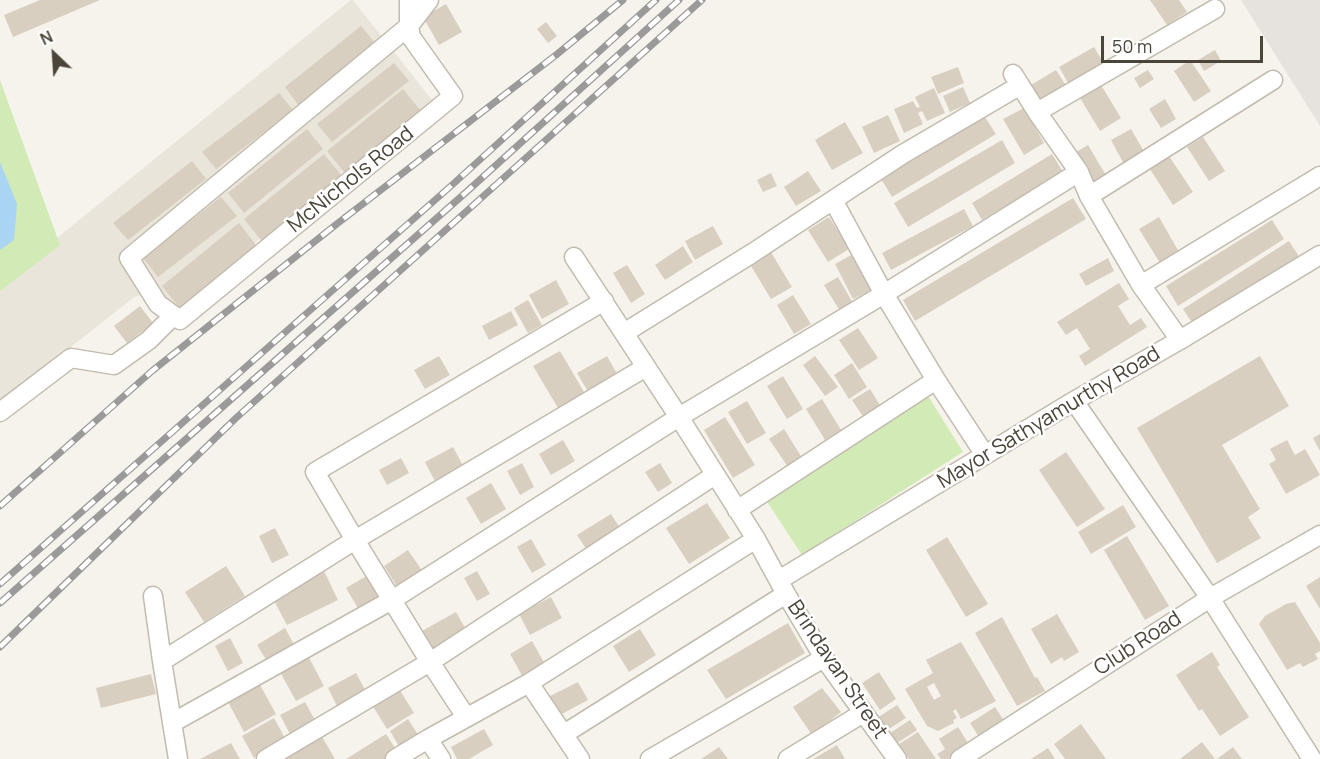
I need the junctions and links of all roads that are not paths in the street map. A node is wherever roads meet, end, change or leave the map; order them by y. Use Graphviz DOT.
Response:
graph roads {
  1 [pos="409,0"];
  2 [pos="429,0"];
  3 [pos="1215,9"];
  4 [pos="409,26"];
  5 [pos="1273,80"];
  6 [pos="1036,112"];
  7 [pos="1079,172"];
  8 [pos="1320,176"];
  9 [pos="1089,196"];
  10 [pos="833,200"];
  11 [pos="1320,255"];
  12 [pos="574,257"];
  13 [pos="1141,285"];
  14 [pos="884,294"];
  15 [pos="604,302"];
  16 [pos="173,316"];
  17 [pos="624,333"];
  18 [pos="1180,340"];
  19 [pos="646,367"];
  20 [pos="936,380"];
  21 [pos="1074,401"];
  22 [pos="0,412"];
  23 [pos="679,417"];
  24 [pos="985,455"];
  25 [pos="715,475"];
  26 [pos="737,510"];
  27 [pos="1320,535"];
  28 [pos="756,539"];
  29 [pos="355,540"];
  30 [pos="782,587"];
  31 [pos="153,596"];
  32 [pos="1210,598"];
  33 [pos="392,600"];
  34 [pos="824,657"];
  35 [pos="162,661"];
  36 [pos="430,662"];
  37 [pos="529,683"];
  38 [pos="863,713"];
  39 [pos="466,717"];
  40 [pos="172,723"];
  41 [pos="564,734"];
  42 [pos="428,739"];
  43 [pos="178,759"];
  44 [pos="266,759"];
  45 [pos="395,759"];
  46 [pos="441,759"];
  47 [pos="580,759"];
  48 [pos="650,759"];
  49 [pos="788,759"];
  50 [pos="897,759"];
  51 [pos="960,759"];
  52 [pos="1312,759"];
  1 -- 4 [label="street"];
  2 -- 4 [label="street"];
  3 -- 6 [label="street"];
  4 -- 16 [label="street"];
  4 -- 16 [label="street, McNichols Road"];
  5 -- 9 [label="street"];
  6 -- 7 [label="street"];
  6 -- 10 [label="street"];
  7 -- 9 [label="street"];
  7 -- 14 [label="street"];
  8 -- 13 [label="street"];
  9 -- 13 [label="street"];
  10 -- 14 [label="street"];
  10 -- 17 [label="street"];
  11 -- 18 [label="street, Mayor Sathyamurthy Road"];
  12 -- 15 [label="street, Brindavan Street"];
  13 -- 18 [label="street"];
  14 -- 20 [label="street"];
  14 -- 23 [label="street"];
  15 -- 17 [label="street, Brindavan Street"];
  15 -- 29 [label="street"];
  16 -- 22 [label="street"];
  17 -- 19 [label="street, Brindavan Street"];
  18 -- 21 [label="street, Mayor Sathyamurthy Road"];
  19 -- 23 [label="street, Brindavan Street"];
  19 -- 29 [label="street"];
  20 -- 24 [label="street"];
  20 -- 26 [label="street"];
  21 -- 24 [label="street, Mayor Sathyamurthy Road"];
  21 -- 32 [label="street"];
  23 -- 25 [label="street, Brindavan Street"];
  23 -- 33 [label="street"];
  24 -- 30 [label="street, Mayor Sathyamurthy Road"];
  25 -- 26 [label="street, Brindavan Street"];
  25 -- 36 [label="street"];
  26 -- 28 [label="street, Brindavan Street"];
  27 -- 32 [label="street, Club Road"];
  28 -- 30 [label="street, Brindavan Street"];
  28 -- 37 [label="street"];
  29 -- 33 [label="street"];
  29 -- 35 [label="street"];
  30 -- 34 [label="street, Brindavan Street"];
  30 -- 41 [label="street, Mayor Sathyamurthy Road"];
  31 -- 35 [label="street"];
  32 -- 51 [label="street, Club Road"];
  32 -- 52 [label="street"];
  33 -- 36 [label="street"];
  33 -- 40 [label="street"];
  34 -- 38 [label="street, Brindavan Street"];
  34 -- 48 [label="street"];
  35 -- 40 [label="street"];
  36 -- 39 [label="street"];
  36 -- 44 [label="street"];
  37 -- 39 [label="street"];
  37 -- 41 [label="street"];
  38 -- 49 [label="street"];
  38 -- 50 [label="street, Brindavan Street"];
  39 -- 42 [label="street"];
  40 -- 43 [label="street"];
  41 -- 47 [label="street"];
  42 -- 45 [label="street"];
  42 -- 46 [label="street"];
}
